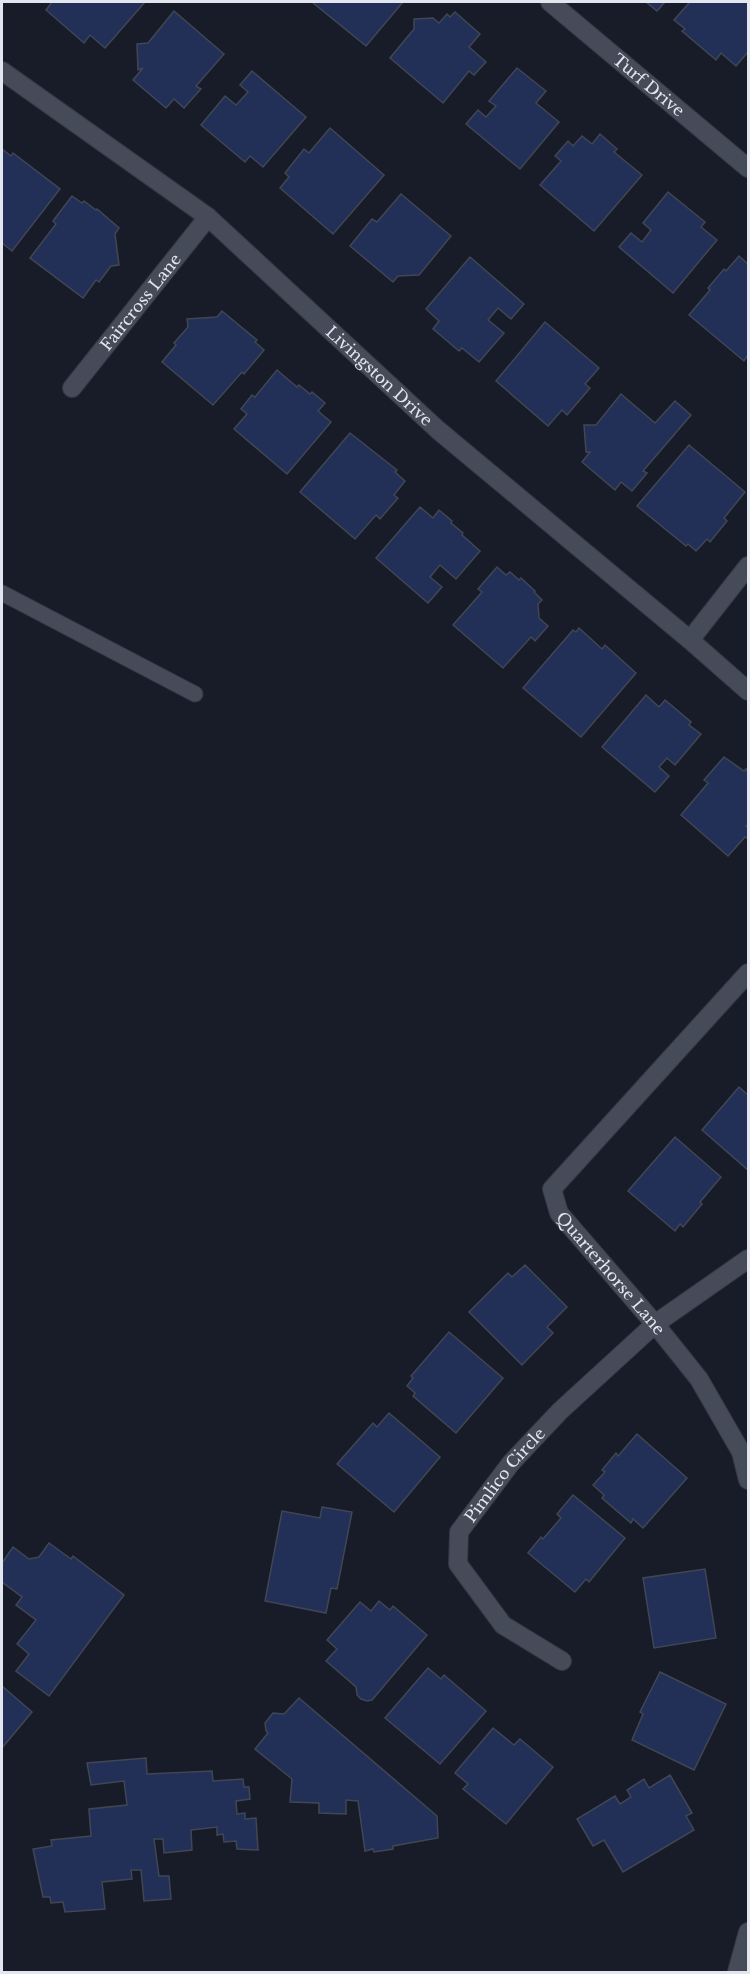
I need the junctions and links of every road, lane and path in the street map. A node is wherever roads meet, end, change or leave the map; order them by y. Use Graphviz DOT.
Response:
graph roads {
  1 [pos="550,2"];
  2 [pos="2,71"];
  3 [pos="748,168"];
  4 [pos="208,217"];
  5 [pos="72,388"];
  6 [pos="748,566"];
  7 [pos="2,593"];
  8 [pos="690,640"];
  9 [pos="748,692"];
  10 [pos="195,694"];
  11 [pos="748,973"];
  12 [pos="748,1258"];
  13 [pos="655,1323"];
  14 [pos="748,1480"];
  15 [pos="562,1661"];
  16 [pos="748,1932"];
  17 [pos="737,1972"];
  1 -- 3 [label="street, Turf Drive"];
  2 -- 4 [label="street, Livingston Drive"];
  4 -- 5 [label="street, Faircross Lane"];
  4 -- 8 [label="street, Livingston Drive"];
  6 -- 8 [label="street"];
  7 -- 10 [label="lane"];
  8 -- 9 [label="street, Livingston Drive"];
  11 -- 13 [label="street, Quarterhorse Lane"];
  12 -- 13 [label="street, Pimlico Circle"];
  13 -- 14 [label="street, Quarterhorse Lane"];
  13 -- 15 [label="street, Pimlico Circle"];
  16 -- 17 [label="street"];
}
